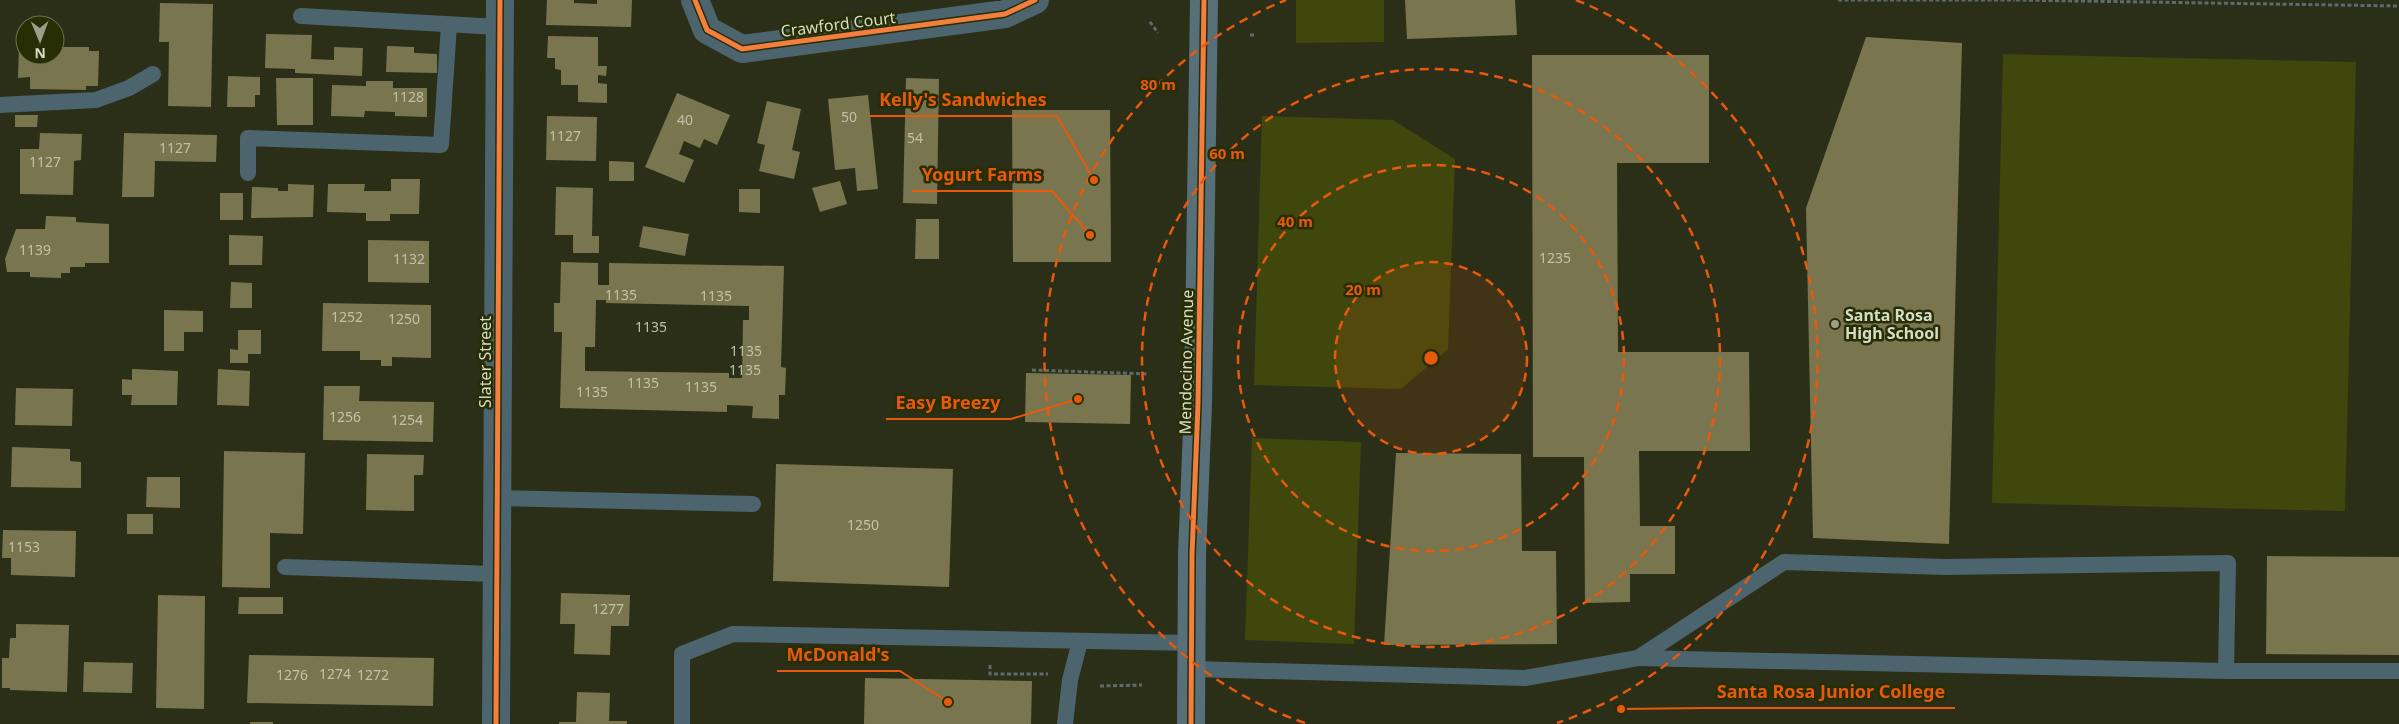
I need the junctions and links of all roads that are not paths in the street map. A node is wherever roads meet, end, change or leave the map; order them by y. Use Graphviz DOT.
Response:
graph roads {
  1 [pos="500,0"];
  2 [pos="695,0"];
  3 [pos="1035,0"];
  4 [pos="1204,0"];
  5 [pos="300,16"];
  6 [pos="449,24"];
  7 [pos="499,27"];
  8 [pos="153,74"];
  9 [pos="0,104"];
  10 [pos="248,173"];
  11 [pos="497,498"];
  12 [pos="754,504"];
  13 [pos="285,567"];
  14 [pos="496,574"];
  15 [pos="1080,641"];
  16 [pos="1192,656"];
  17 [pos="1638,658"];
  18 [pos="2226,671"];
  19 [pos="2399,671"];
  20 [pos="496,724"];
  21 [pos="682,724"];
  22 [pos="1065,724"];
  23 [pos="1191,724"];
  1 -- 7 [label="street, Slater Street"];
  2 -- 3 [label="street, Crawford Court"];
  4 -- 16 [label="main road, Mendocino Avenue"];
  5 -- 6 [label="lane"];
  6 -- 7 [label="lane"];
  6 -- 10 [label="lane"];
  7 -- 11 [label="street, Slater Street"];
  8 -- 9 [label="lane"];
  11 -- 12 [label="lane"];
  11 -- 14 [label="street, Slater Street"];
  13 -- 14 [label="lane"];
  14 -- 20 [label="street, Slater Street"];
  15 -- 16 [label="lane"];
  15 -- 21 [label="lane"];
  15 -- 22 [label="lane"];
  16 -- 17 [label="lane"];
  16 -- 23 [label="main road, Mendocino Avenue"];
  17 -- 18 [label="lane"];
  17 -- 18 [label="lane"];
  18 -- 19 [label="lane"];
}
